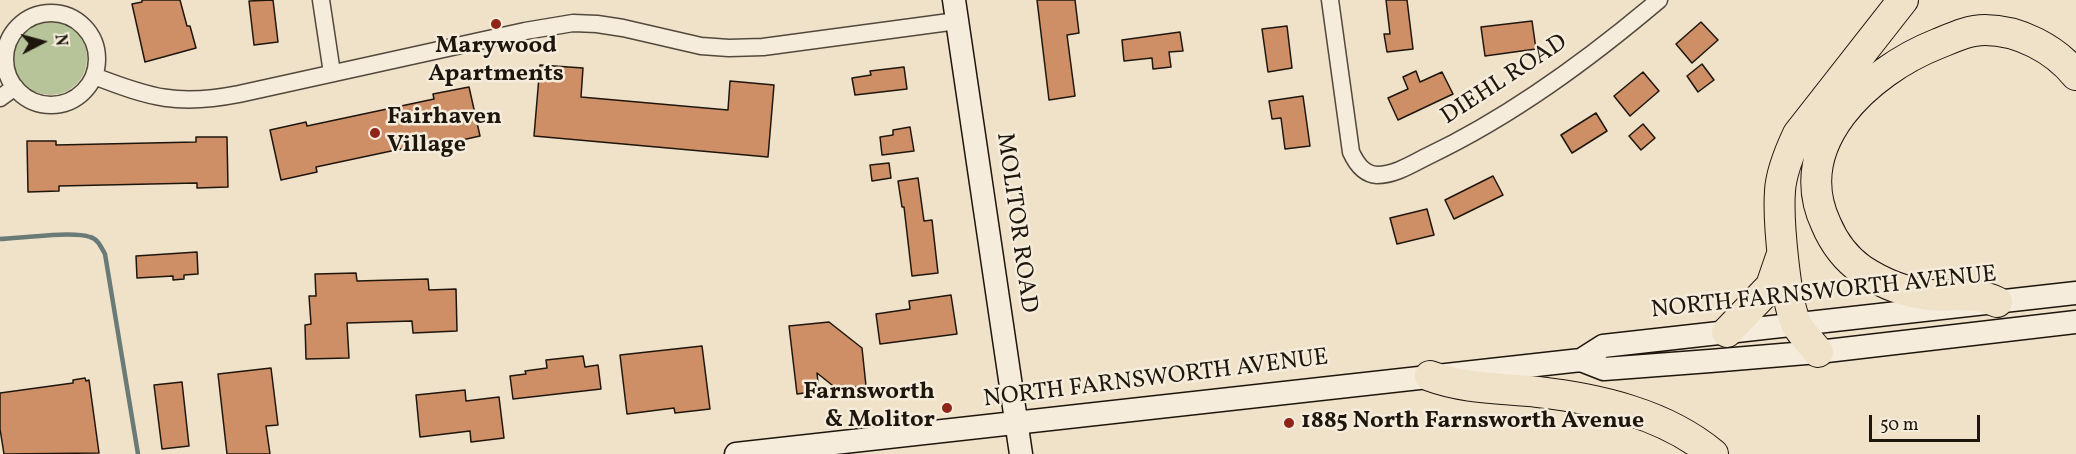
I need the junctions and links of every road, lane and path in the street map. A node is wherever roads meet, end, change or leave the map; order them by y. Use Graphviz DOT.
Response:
graph roads {
  1 [pos="321,0"];
  2 [pos="1330,0"];
  3 [pos="1659,0"];
  4 [pos="1903,0"];
  5 [pos="956,10"];
  6 [pos="332,73"];
  7 [pos="2076,75"];
  8 [pos="94,76"];
  9 [pos="15,87"];
  10 [pos="0,98"];
  11 [pos="1782,254"];
  12 [pos="2068,294"];
  13 [pos="1997,302"];
  14 [pos="2072,322"];
  15 [pos="1797,326"];
  16 [pos="1727,332"];
  17 [pos="1818,352"];
  18 [pos="1581,360"];
  19 [pos="1430,376"];
  20 [pos="1017,423"];
  21 [pos="736,454"];
  22 [pos="1021,454"];
  23 [pos="1713,454"];
  1 -- 6 [label="street"];
  2 -- 3 [label="street, DIEHL ROAD"];
  4 -- 11 [label="highway"];
  5 -- 6 [label="street"];
  5 -- 20 [label="main road, MOLITOR ROAD"];
  6 -- 8 [label="street"];
  7 -- 13 [label="highway"];
  8 -- 9 [label="street"];
  8 -- 9 [label="street"];
  9 -- 10 [label="street"];
  11 -- 15 [label="highway"];
  11 -- 16 [label="highway"];
  12 -- 13 [label="main road, NORTH FARNSWORTH AVENUE"];
  13 -- 15 [label="main road, NORTH FARNSWORTH AVENUE"];
  14 -- 17 [label="main road, NORTH FARNSWORTH AVENUE"];
  15 -- 16 [label="main road, NORTH FARNSWORTH AVENUE"];
  15 -- 17 [label="highway"];
  16 -- 18 [label="main road, NORTH FARNSWORTH AVENUE"];
  17 -- 18 [label="main road, NORTH FARNSWORTH AVENUE"];
  18 -- 19 [label="main road, NORTH FARNSWORTH AVENUE"];
  19 -- 20 [label="main road, NORTH FARNSWORTH AVENUE"];
  19 -- 23 [label="highway"];
  20 -- 21 [label="main road, NORTH FARNSWORTH AVENUE"];
  20 -- 22 [label="main road, MOLITOR ROAD"];
}
